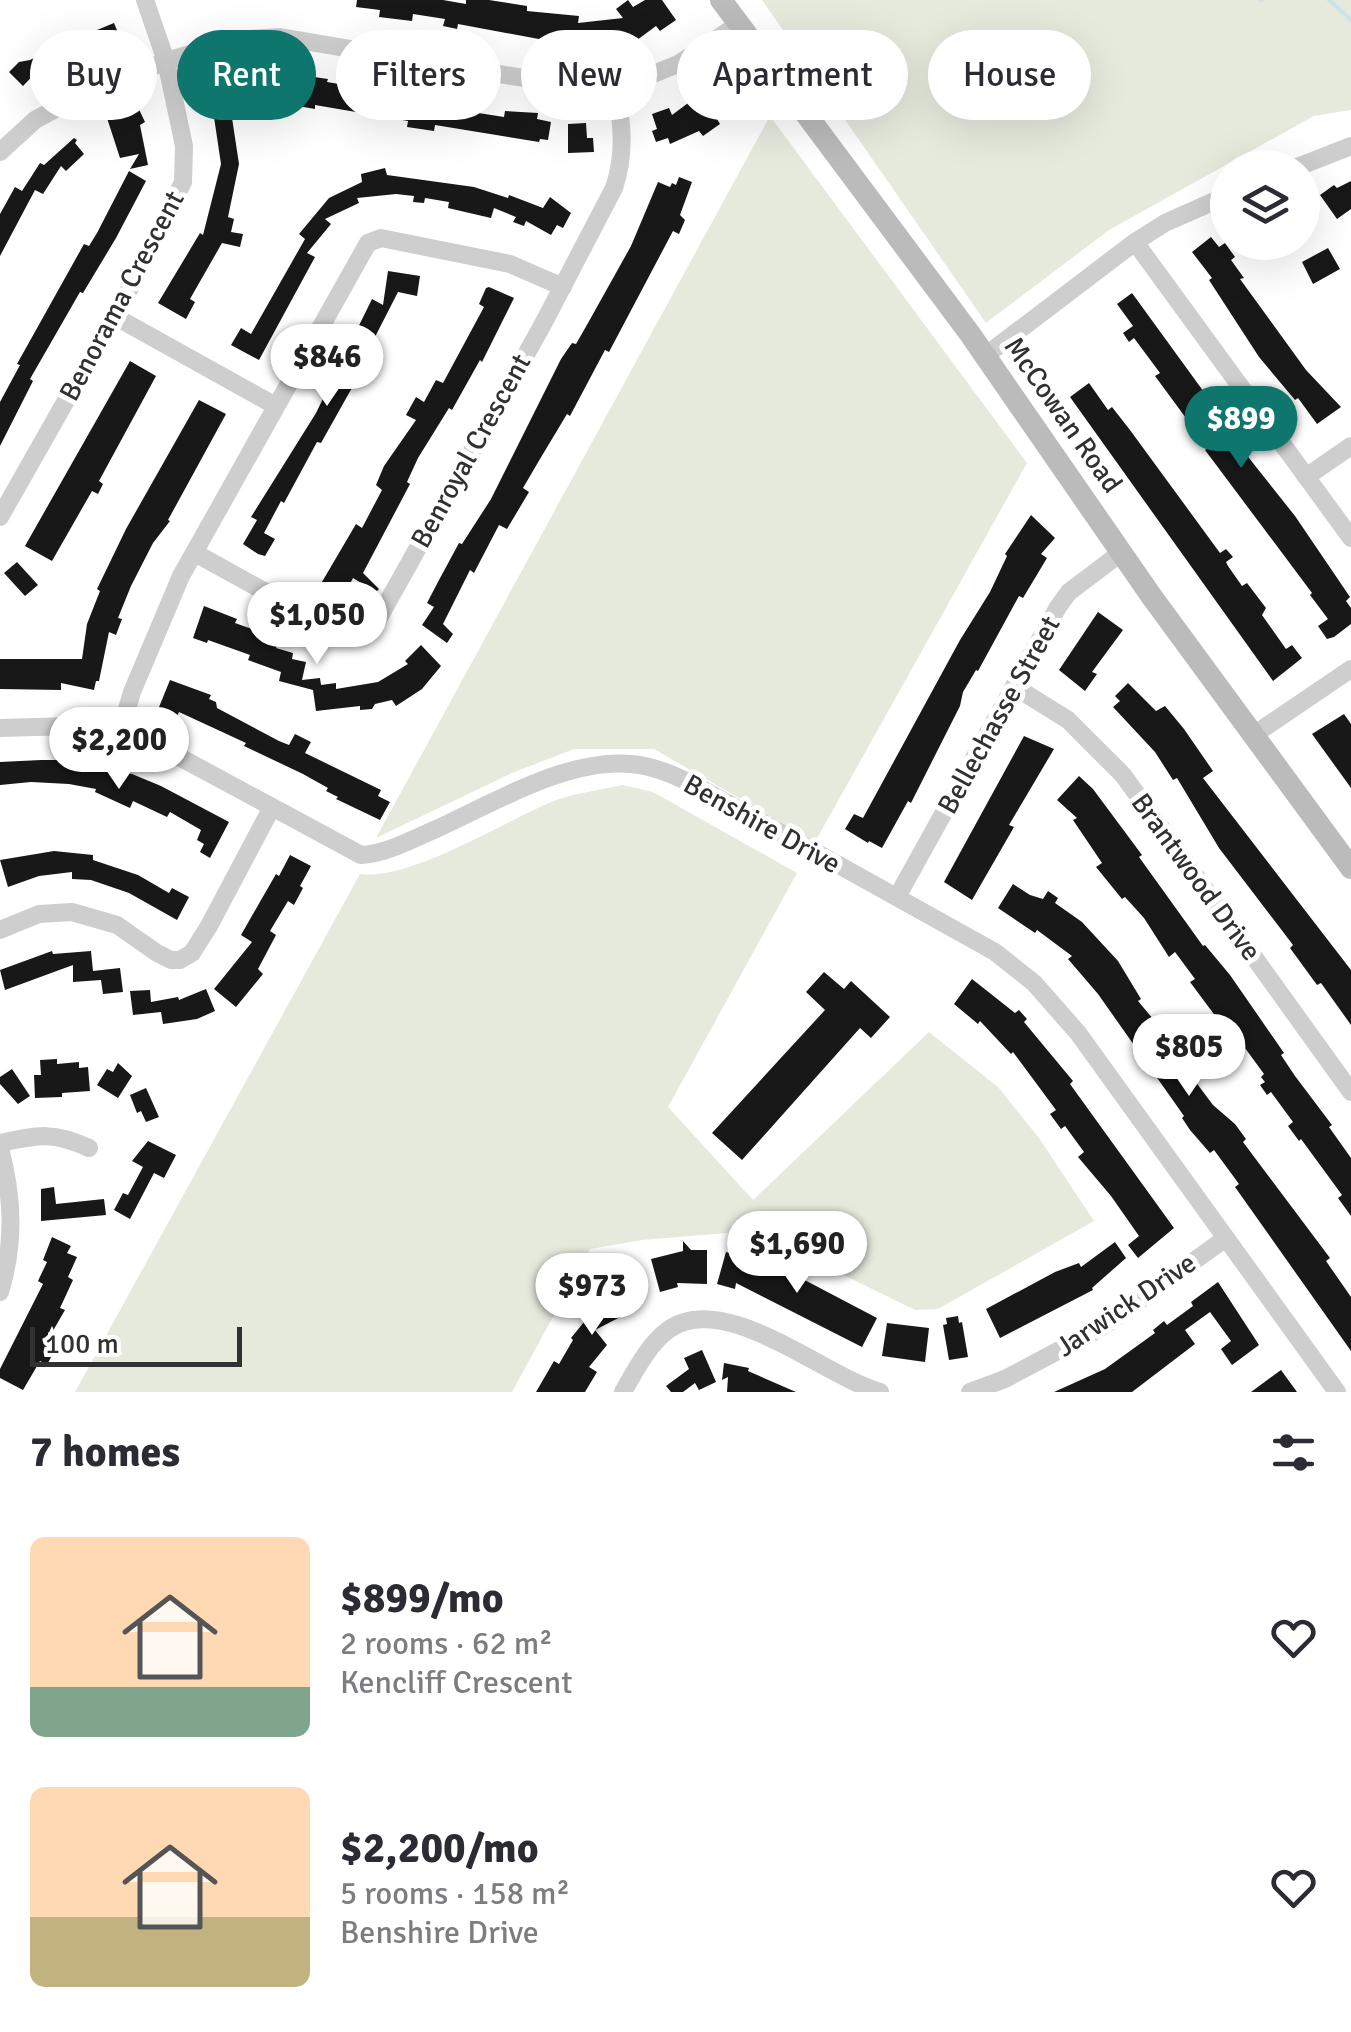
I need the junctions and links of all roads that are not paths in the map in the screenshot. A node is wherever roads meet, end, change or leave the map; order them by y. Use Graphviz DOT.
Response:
graph roads {
  1 [pos="145,0"];
  2 [pos="721,0"];
  3 [pos="738,24"];
  4 [pos="166,61"];
  5 [pos="657,71"];
  6 [pos="521,78"];
  7 [pos="621,120"];
  8 [pos="1351,146"];
  9 [pos="0,152"];
  10 [pos="1320,158"];
  11 [pos="1210,203"];
  12 [pos="1135,242"];
  13 [pos="563,287"];
  14 [pos="114,316"];
  15 [pos="985,356"];
  16 [pos="274,405"];
  17 [pos="1351,446"];
  18 [pos="1306,477"];
  19 [pos="0,516"];
  20 [pos="1351,538"];
  21 [pos="1122,552"];
  22 [pos="195,553"];
  23 [pos="1351,669"];
  24 [pos="1015,687"];
  25 [pos="0,728"];
  26 [pos="120,734"];
  27 [pos="1254,734"];
  28 [pos="272,809"];
  29 [pos="1351,868"];
  30 [pos="897,897"];
  31 [pos="0,930"];
  32 [pos="1351,1092"];
  33 [pos="0,1145"];
  34 [pos="89,1148"];
  35 [pos="1226,1238"];
  36 [pos="0,1292"];
  37 [pos="847,1387"];
  38 [pos="622,1392"];
  39 [pos="880,1392"];
  40 [pos="970,1392"];
  41 [pos="1337,1392"];
  1 -- 4 [label="street, Benorama Crescent"];
  2 -- 3 [label="main road, McCowan Road"];
  3 -- 5 [label="street"];
  3 -- 15 [label="main road, McCowan Road"];
  4 -- 6 [label="street"];
  4 -- 9 [label="street"];
  4 -- 14 [label="street, Benorama Crescent"];
  7 -- 13 [label="street, Benroyal Crescent"];
  8 -- 10 [label="street"];
  11 -- 12 [label="street"];
  12 -- 15 [label="street"];
  12 -- 18 [label="street"];
  13 -- 16 [label="street"];
  13 -- 22 [label="street, Benroyal Crescent"];
  14 -- 16 [label="street"];
  14 -- 19 [label="street, Benorama Crescent"];
  15 -- 21 [label="main road, McCowan Road"];
  16 -- 22 [label="street"];
  17 -- 18 [label="street"];
  18 -- 20 [label="street"];
  21 -- 24 [label="street, Bellechasse Street"];
  21 -- 27 [label="main road, McCowan Road"];
  22 -- 26 [label="street"];
  23 -- 27 [label="street"];
  24 -- 30 [label="street, Bellechasse Street"];
  24 -- 32 [label="street, Brantwood Drive"];
  25 -- 26 [label="street, Benshire Drive"];
  26 -- 28 [label="street, Benshire Drive"];
  27 -- 29 [label="main road, McCowan Road"];
  28 -- 30 [label="street, Benshire Drive"];
  28 -- 31 [label="street"];
  30 -- 35 [label="street, Benshire Drive"];
  33 -- 34 [label="street"];
  33 -- 36 [label="street"];
  35 -- 40 [label="street, Jarwick Drive"];
  35 -- 41 [label="street, Benshire Drive"];
  37 -- 38 [label="street"];
  37 -- 39 [label="street"];
}
